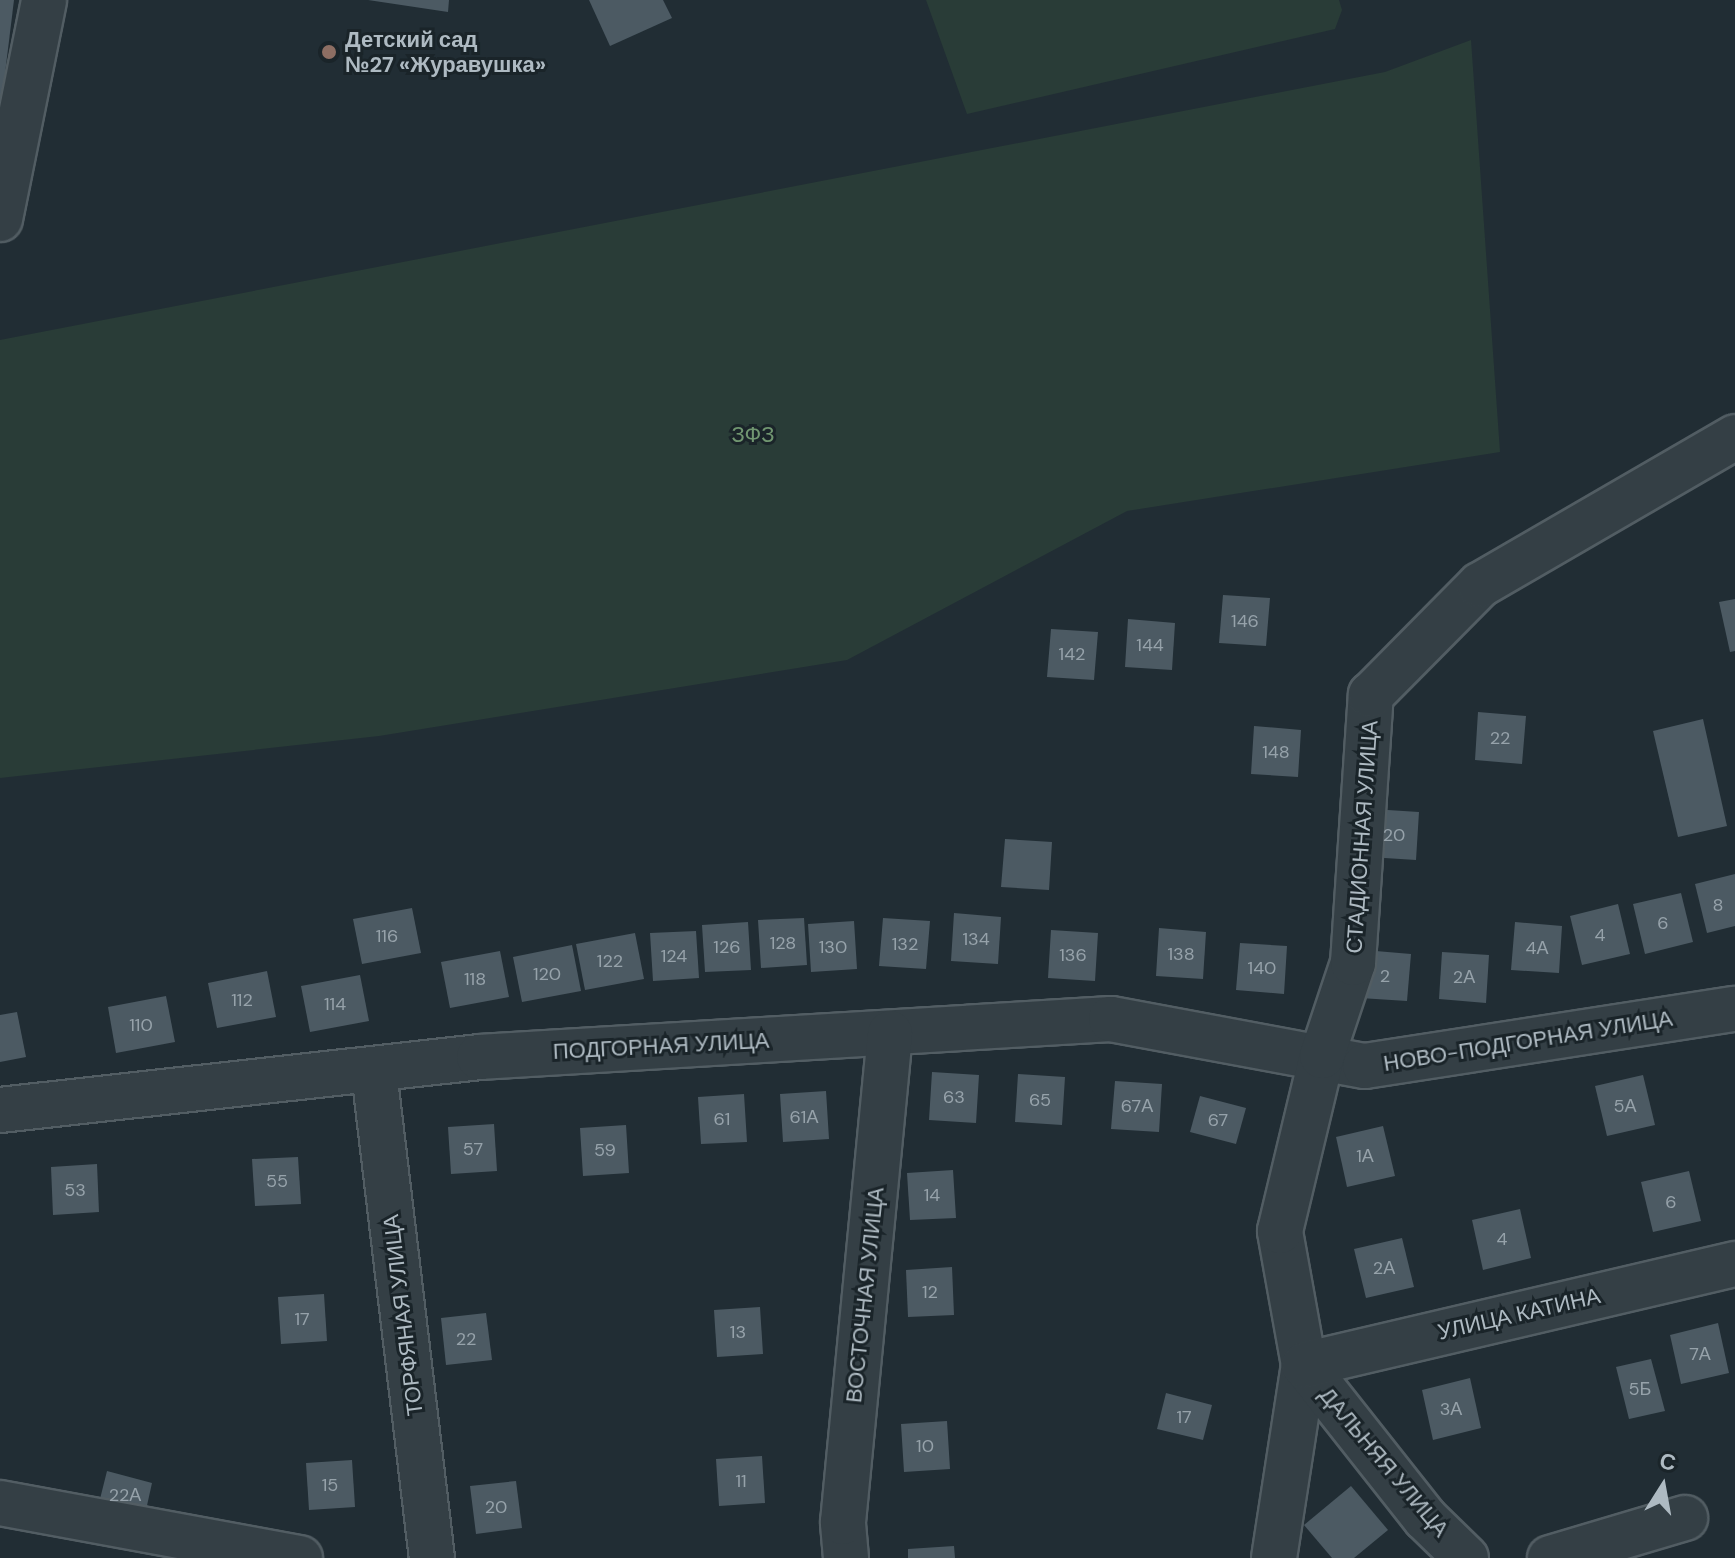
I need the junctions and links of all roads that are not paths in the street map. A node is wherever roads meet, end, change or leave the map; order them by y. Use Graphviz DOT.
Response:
graph roads {
  1 [pos="44,0"];
  2 [pos="0,219"];
  3 [pos="1735,437"];
  4 [pos="1735,1009"];
  5 [pos="890,1033"];
  6 [pos="1322,1056"];
  7 [pos="374,1072"];
  8 [pos="0,1110"];
  9 [pos="1735,1264"];
  10 [pos="1304,1365"];
  11 [pos="0,1503"];
  12 [pos="1685,1518"];
  13 [pos="300,1558"];
  14 [pos="432,1558"];
  15 [pos="846,1558"];
  16 [pos="1274,1558"];
  17 [pos="1466,1558"];
  18 [pos="1550,1558"];
  1 -- 2 [label="street"];
  3 -- 6 [label="street, СТАДИОННАЯ УЛИЦА"];
  4 -- 6 [label="street, НОВО-ПОДГОРНАЯ УЛИЦА"];
  5 -- 6 [label="street, ПОДГОРНАЯ УЛИЦА"];
  5 -- 7 [label="street, ПОДГОРНАЯ УЛИЦА"];
  5 -- 15 [label="street, ВОСТОЧНАЯ УЛИЦА"];
  6 -- 10 [label="street, СТАДИОННАЯ УЛИЦА"];
  7 -- 8 [label="street, ПОДГОРНАЯ УЛИЦА"];
  7 -- 14 [label="street, ТОРФЯНАЯ УЛИЦА"];
  9 -- 10 [label="street, УЛИЦА КАТИНА"];
  10 -- 16 [label="street, СТАДИОННАЯ УЛИЦА"];
  10 -- 17 [label="street, ДАЛЬНЯЯ УЛИЦА"];
  11 -- 13 [label="street"];
  12 -- 18 [label="street"];
}
